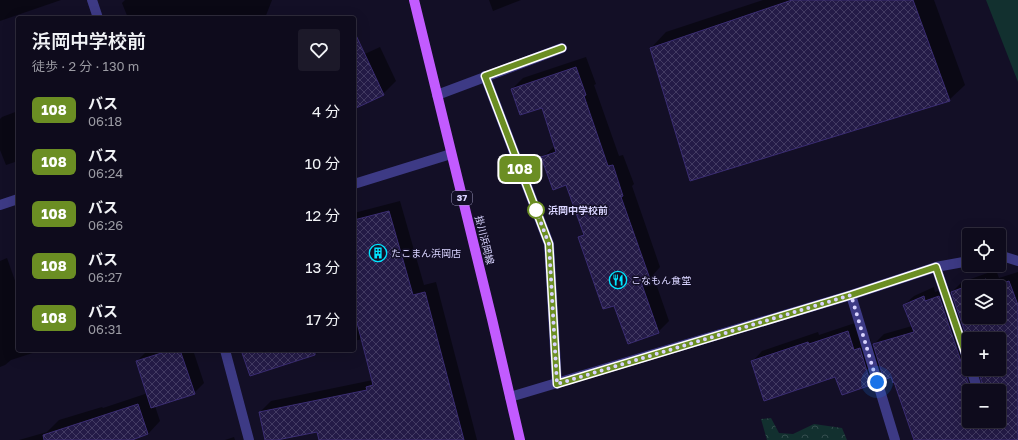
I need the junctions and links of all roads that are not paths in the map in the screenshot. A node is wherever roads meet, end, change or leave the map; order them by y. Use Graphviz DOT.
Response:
graph roads {
  1 [pos="92,0"];
  2 [pos="414,0"];
  3 [pos="97,16"];
  4 [pos="562,48"];
  5 [pos="485,76"];
  6 [pos="437,95"];
  7 [pos="451,154"];
  8 [pos="356,183"];
  9 [pos="16,200"];
  10 [pos="0,205"];
  11 [pos="1006,257"];
  12 [pos="1018,261"];
  13 [pos="962,262"];
  14 [pos="936,267"];
  15 [pos="851,295"];
  16 [pos="962,343"];
  17 [pos="226,352"];
  18 [pos="557,384"];
  19 [pos="510,397"];
  20 [pos="249,440"];
  21 [pos="520,440"];
  22 [pos="895,440"];
  1 -- 3 [label="street"];
  2 -- 6 [label="main road, 掛川浜岡線 / 37"];
  4 -- 5 [label="street"];
  5 -- 6 [label="street"];
  5 -- 18 [label="street"];
  6 -- 7 [label="main road, 掛川浜岡線 / 37"];
  7 -- 8 [label="street"];
  7 -- 19 [label="main road, 掛川浜岡線 / 37"];
  9 -- 10 [label="street"];
  11 -- 12 [label="street"];
  13 -- 14 [label="street"];
  14 -- 15 [label="street"];
  14 -- 16 [label="street"];
  15 -- 18 [label="street"];
  15 -- 22 [label="street"];
  17 -- 20 [label="street"];
  18 -- 19 [label="street"];
  19 -- 21 [label="main road, 掛川浜岡線 / 37"];
}
